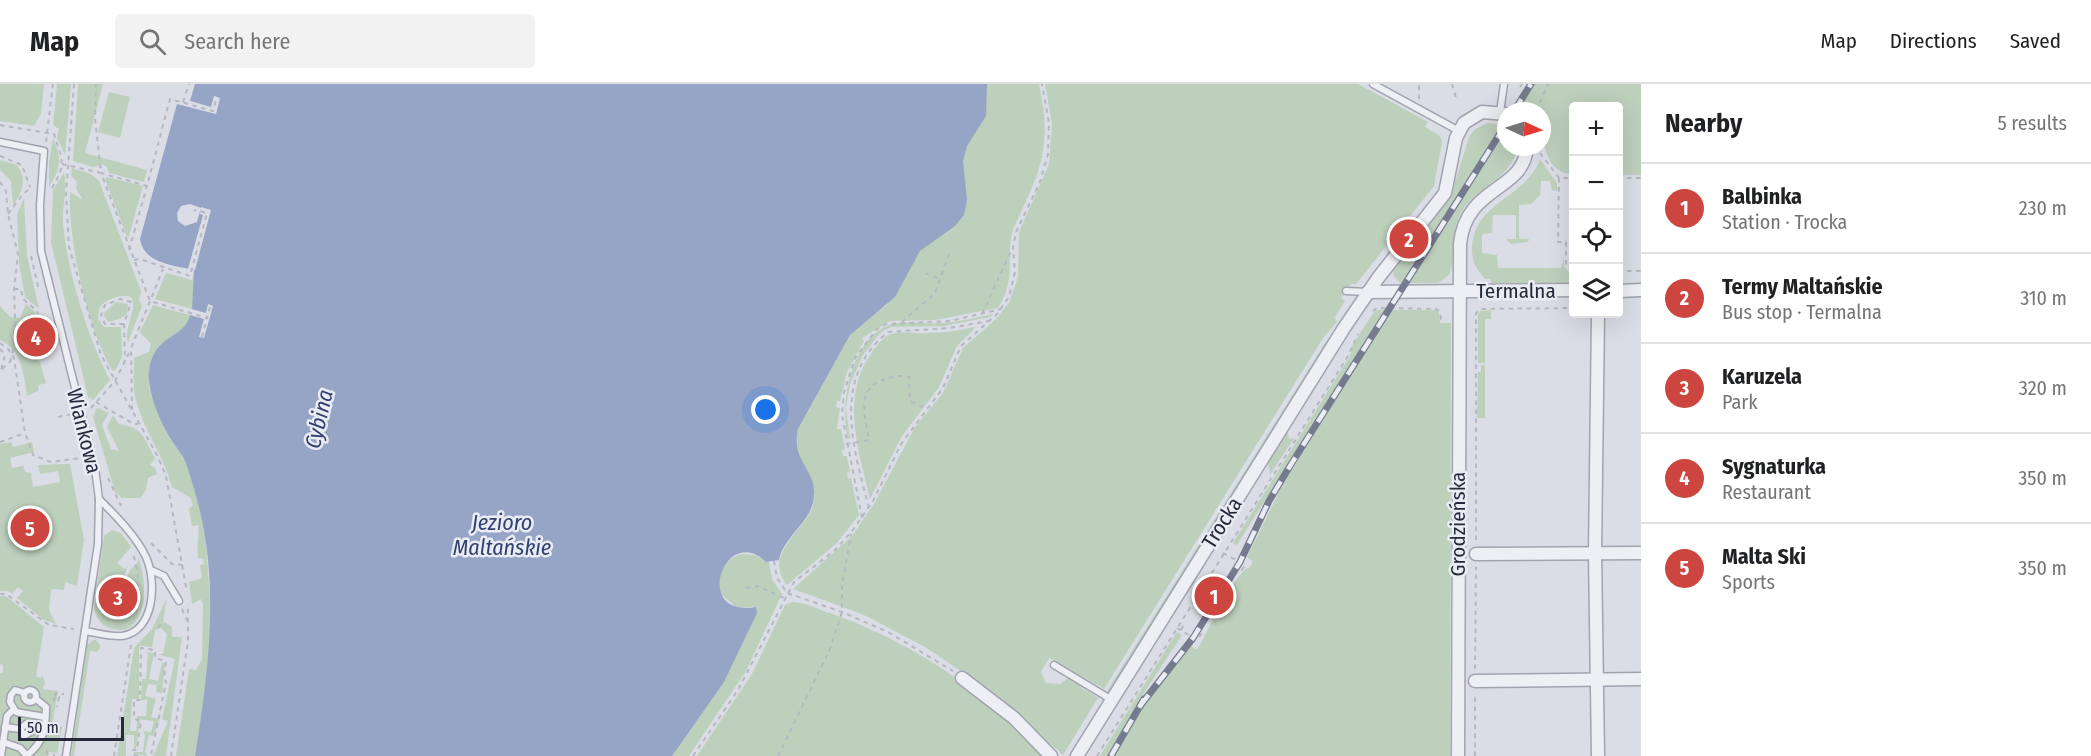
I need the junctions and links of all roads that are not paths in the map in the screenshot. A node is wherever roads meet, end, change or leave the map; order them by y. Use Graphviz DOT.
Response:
graph roads {
  1 [pos="1373,84"];
  2 [pos="1504,84"];
  3 [pos="1503,102"];
  4 [pos="1497,113"];
  5 [pos="1459,131"];
  6 [pos="0,142"];
  7 [pos="1528,156"];
  8 [pos="1641,290"];
  9 [pos="1346,291"];
  10 [pos="1458,291"];
  11 [pos="1569,291"];
  12 [pos="1623,291"];
  13 [pos="1368,292"];
  14 [pos="1598,318"];
  15 [pos="99,499"];
  16 [pos="1595,553"];
  17 [pos="1641,553"];
  18 [pos="1476,554"];
  19 [pos="1458,555"];
  20 [pos="151,570"];
  21 [pos="179,601"];
  22 [pos="86,630"];
  23 [pos="1054,665"];
  24 [pos="963,678"];
  25 [pos="1598,679"];
  26 [pos="1641,679"];
  27 [pos="1458,681"];
  28 [pos="1475,681"];
  29 [pos="25,693"];
  30 [pos="1112,700"];
  31 [pos="33,701"];
  32 [pos="14,709"];
  33 [pos="28,715"];
  34 [pos="45,717"];
  35 [pos="26,724"];
  36 [pos="6,727"];
  37 [pos="32,731"];
  38 [pos="21,732"];
  39 [pos="43,732"];
  40 [pos="3,742"];
  41 [pos="16,746"];
  42 [pos="1,756"];
  43 [pos="27,756"];
  44 [pos="66,756"];
  45 [pos="1052,756"];
  46 [pos="1077,756"];
  47 [pos="1458,756"];
  48 [pos="1598,756"];
  1 -- 5 [label="lane"];
  2 -- 3 [label="lane"];
  4 -- 5 [label="street"];
  5 -- 13 [label="street"];
  6 -- 15 [label="lane, Wiankowa"];
  7 -- 10 [label="street, Termalna"];
  8 -- 12 [label="street"];
  9 -- 13 [label="lane"];
  10 -- 11 [label="street, Termalna"];
  10 -- 13 [label="street, Termalna"];
  10 -- 19 [label="street, Grodzieńska"];
  13 -- 30 [label="street, Trocka"];
  14 -- 16 [label="street"];
  15 -- 20 [label="lane"];
  15 -- 22 [label="lane, Wiankowa"];
  16 -- 17 [label="street"];
  16 -- 18 [label="street"];
  16 -- 25 [label="street"];
  18 -- 19 [label="lane"];
  19 -- 27 [label="street, Grodzieńska"];
  20 -- 21 [label="lane"];
  20 -- 22 [label="lane"];
  22 -- 44 [label="lane, Wiankowa"];
  23 -- 30 [label="lane"];
  24 -- 45 [label="street"];
  25 -- 26 [label="street"];
  25 -- 28 [label="street"];
  25 -- 48 [label="street"];
  27 -- 28 [label="lane"];
  27 -- 47 [label="street, Grodzieńska"];
  29 -- 31 [label="lane"];
  29 -- 31 [label="lane"];
  29 -- 32 [label="lane"];
  30 -- 46 [label="street, Trocka"];
  31 -- 33 [label="lane"];
  31 -- 34 [label="lane"];
  32 -- 33 [label="lane"];
  32 -- 36 [label="lane"];
  33 -- 34 [label="lane"];
  33 -- 35 [label="lane"];
  34 -- 39 [label="lane"];
  35 -- 37 [label="lane"];
  35 -- 38 [label="lane"];
  36 -- 38 [label="lane"];
  36 -- 40 [label="lane"];
  37 -- 38 [label="lane"];
  37 -- 39 [label="lane"];
  38 -- 41 [label="lane"];
  39 -- 43 [label="lane"];
  40 -- 41 [label="lane"];
  40 -- 42 [label="lane"];
  41 -- 43 [label="lane"];
}
